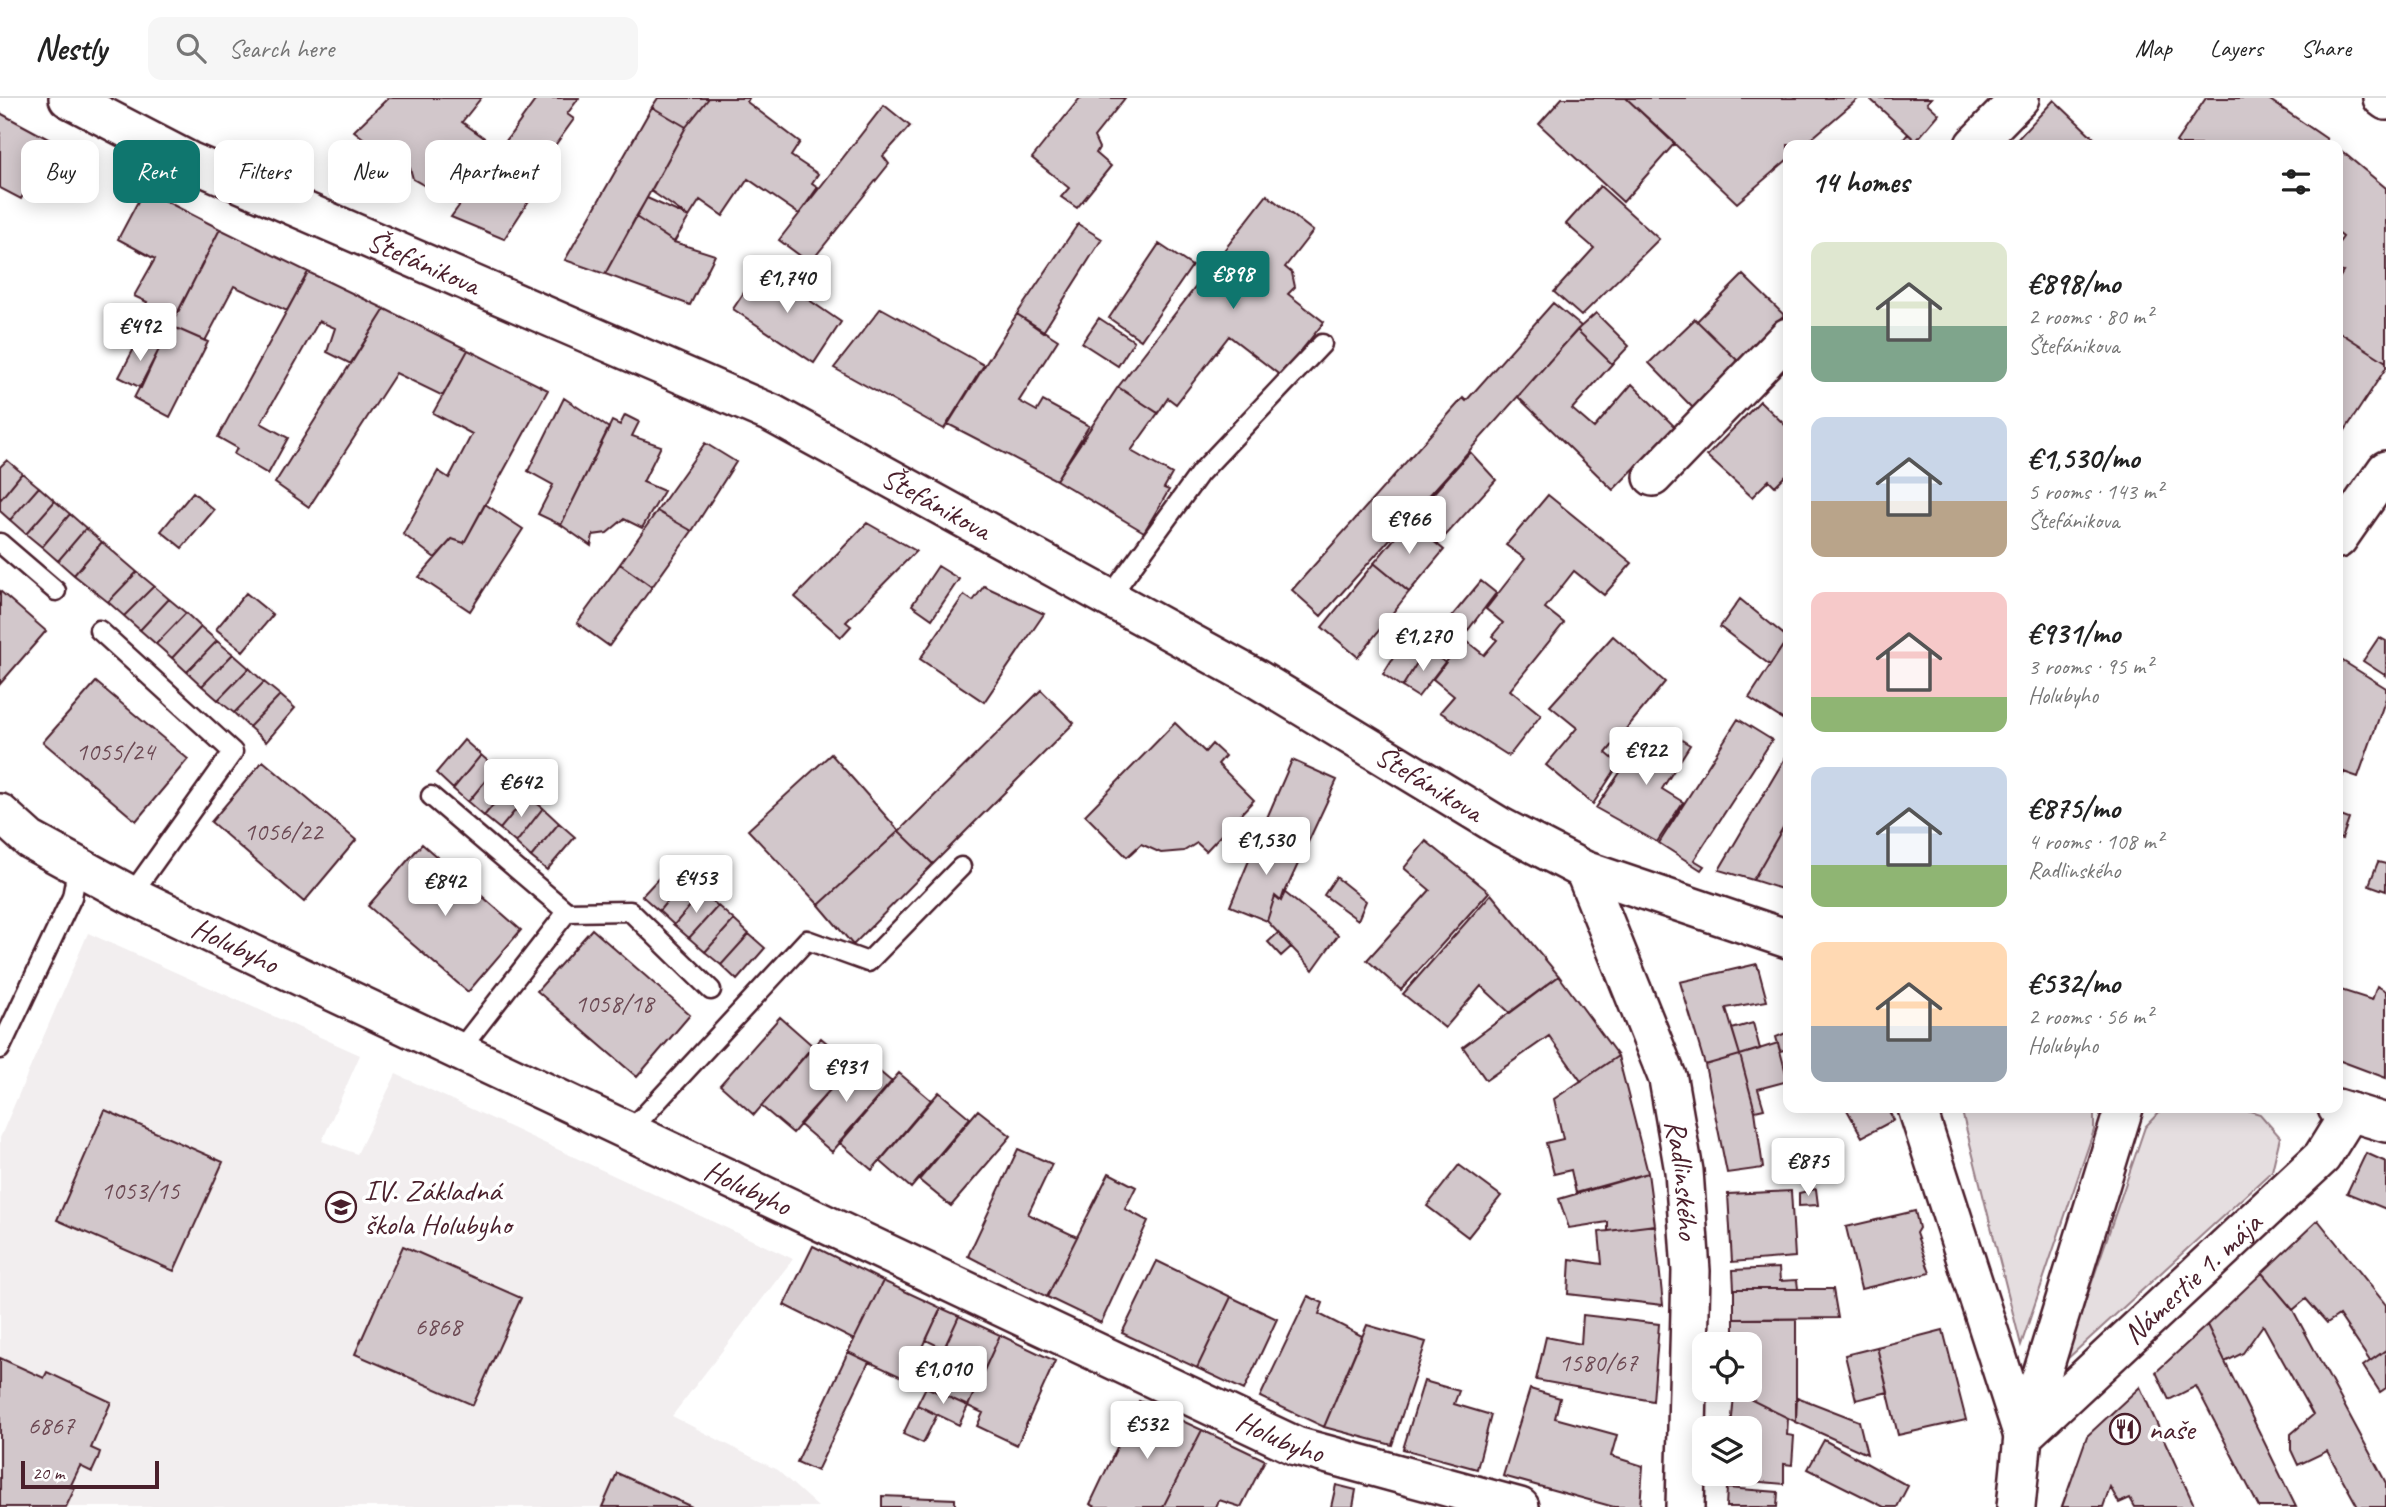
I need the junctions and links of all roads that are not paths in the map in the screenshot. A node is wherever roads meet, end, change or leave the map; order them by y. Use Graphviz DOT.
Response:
graph roads {
  1 [pos="68,98"];
  2 [pos="2020,98"];
  3 [pos="1979,140"];
  4 [pos="1783,342"];
  5 [pos="1322,344"];
  6 [pos="2386,470"];
  7 [pos="1653,477"];
  8 [pos="2343,532"];
  9 [pos="0,543"];
  10 [pos="56,591"];
  11 [pos="1109,598"];
  12 [pos="99,630"];
  13 [pos="431,796"];
  14 [pos="0,813"];
  15 [pos="78,866"];
  16 [pos="961,867"];
  17 [pos="1584,870"];
  18 [pos="131,895"];
  19 [pos="567,912"];
  20 [pos="1783,937"];
  21 [pos="711,990"];
  22 [pos="0,1049"];
  23 [pos="458,1052"];
  24 [pos="2343,1110"];
  25 [pos="1919,1113"];
  26 [pos="2122,1113"];
  27 [pos="2342,1113"];
  28 [pos="2386,1124"];
  29 [pos="628,1133"];
  30 [pos="2023,1436"];
  31 [pos="1520,1507"];
  32 [pos="1685,1507"];
  33 [pos="2016,1507"];
  1 -- 11 [label="street, Štefánikova"];
  2 -- 3 [label="street"];
  4 -- 7 [label="street"];
  5 -- 11 [label="lane"];
  6 -- 8 [label="street"];
  9 -- 10 [label="lane"];
  11 -- 17 [label="street, Štefánikova"];
  12 -- 18 [label="lane"];
  13 -- 19 [label="lane"];
  14 -- 15 [label="street, Holubyho"];
  15 -- 18 [label="street, Holubyho"];
  15 -- 22 [label="lane"];
  16 -- 29 [label="lane"];
  17 -- 20 [label="street, Štefánikova"];
  17 -- 32 [label="street, Radlinského"];
  18 -- 23 [label="street, Holubyho"];
  19 -- 21 [label="lane"];
  19 -- 23 [label="lane"];
  23 -- 29 [label="street, Holubyho"];
  24 -- 28 [label="street"];
  25 -- 30 [label="street"];
  26 -- 30 [label="street"];
  27 -- 30 [label="street, Námestie 1. mája"];
  29 -- 31 [label="street, Holubyho"];
  30 -- 33 [label="street"];
}
